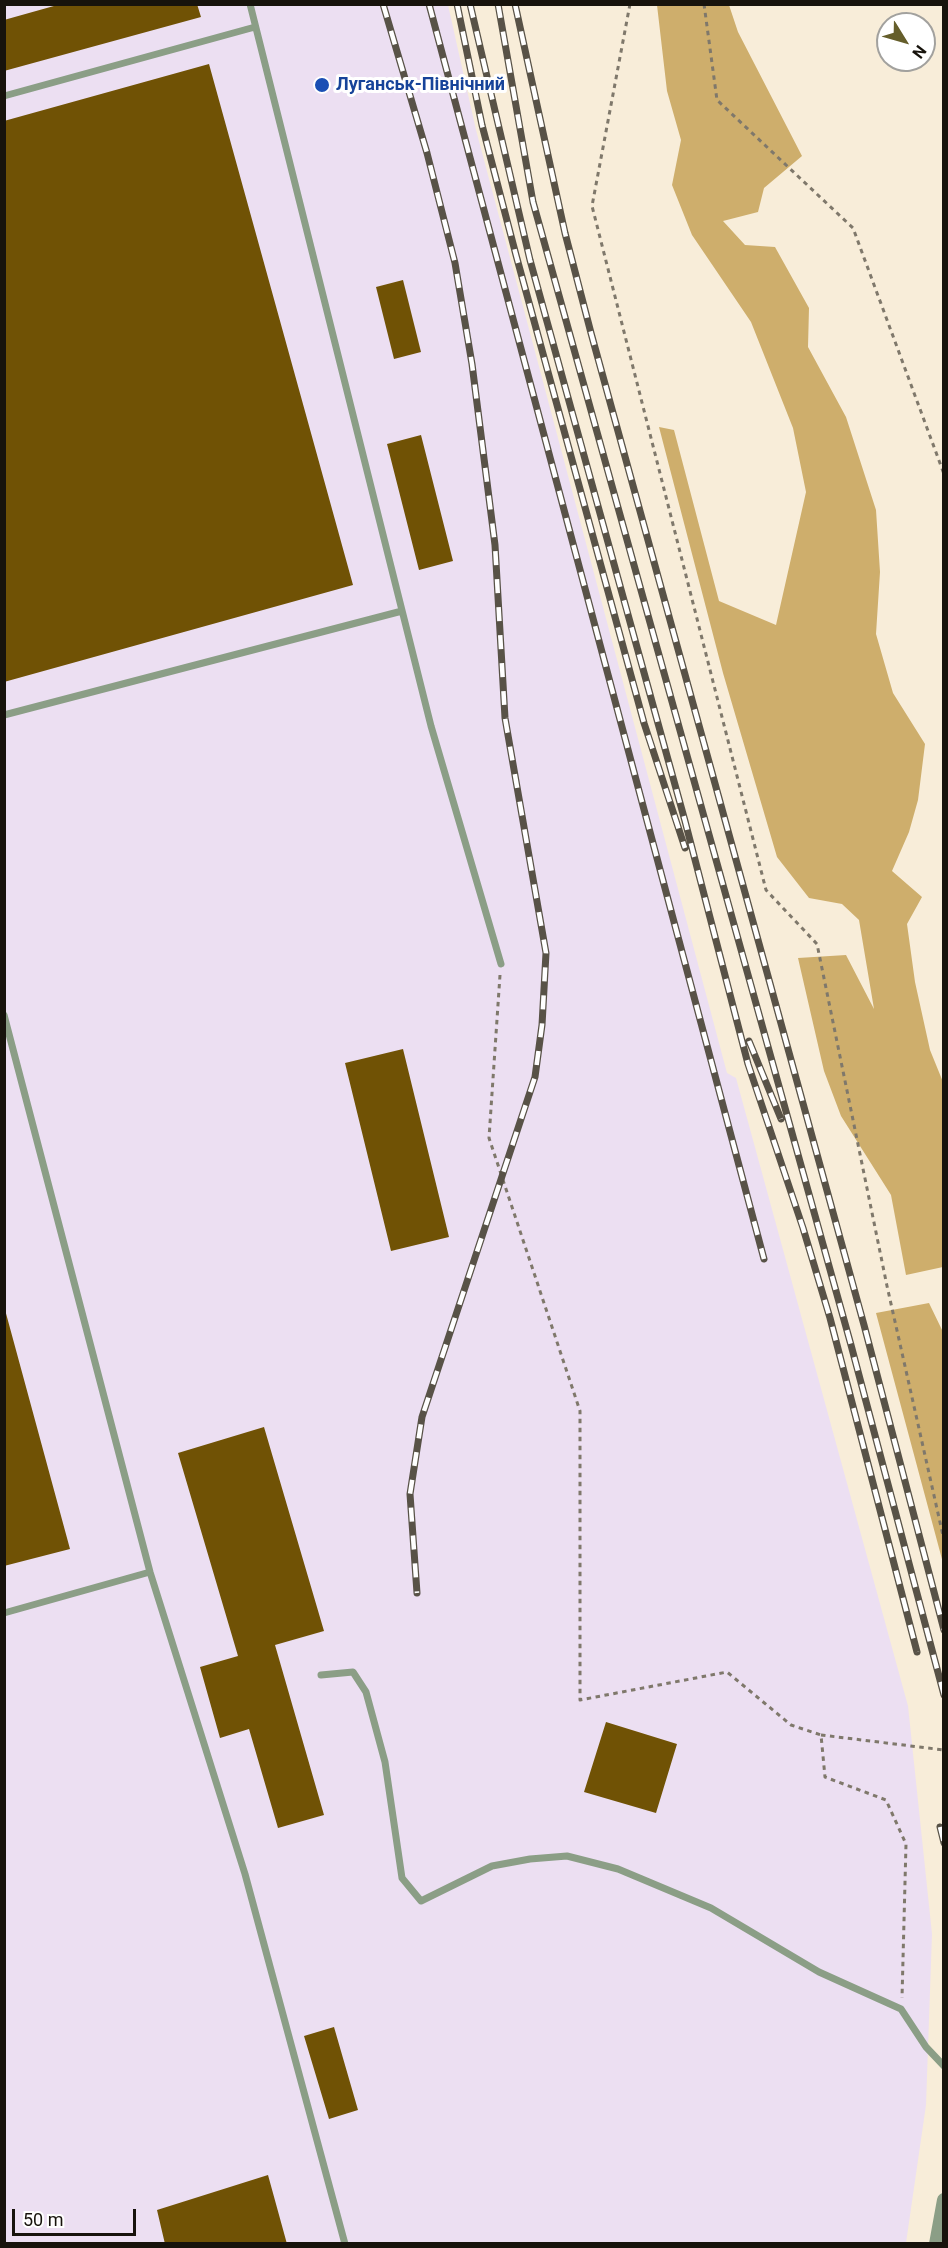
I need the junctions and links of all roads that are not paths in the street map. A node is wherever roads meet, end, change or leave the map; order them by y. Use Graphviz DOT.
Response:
graph roads {
  1 [pos="249,4"];
  2 [pos="255,27"];
  3 [pos="4,96"];
  4 [pos="402,611"];
  5 [pos="4,715"];
  6 [pos="501,964"];
  7 [pos="4,1015"];
  8 [pos="150,1572"];
  9 [pos="4,1613"];
  10 [pos="321,1675"];
  11 [pos="944,2066"];
  12 [pos="944,2200"];
  13 [pos="345,2244"];
  14 [pos="936,2244"];
  1 -- 2 [label="lane"];
  2 -- 3 [label="lane"];
  2 -- 4 [label="lane"];
  4 -- 5 [label="lane"];
  4 -- 6 [label="lane"];
  7 -- 8 [label="lane"];
  8 -- 9 [label="lane"];
  8 -- 13 [label="lane"];
  10 -- 11 [label="lane"];
  12 -- 14 [label="street"];
}
